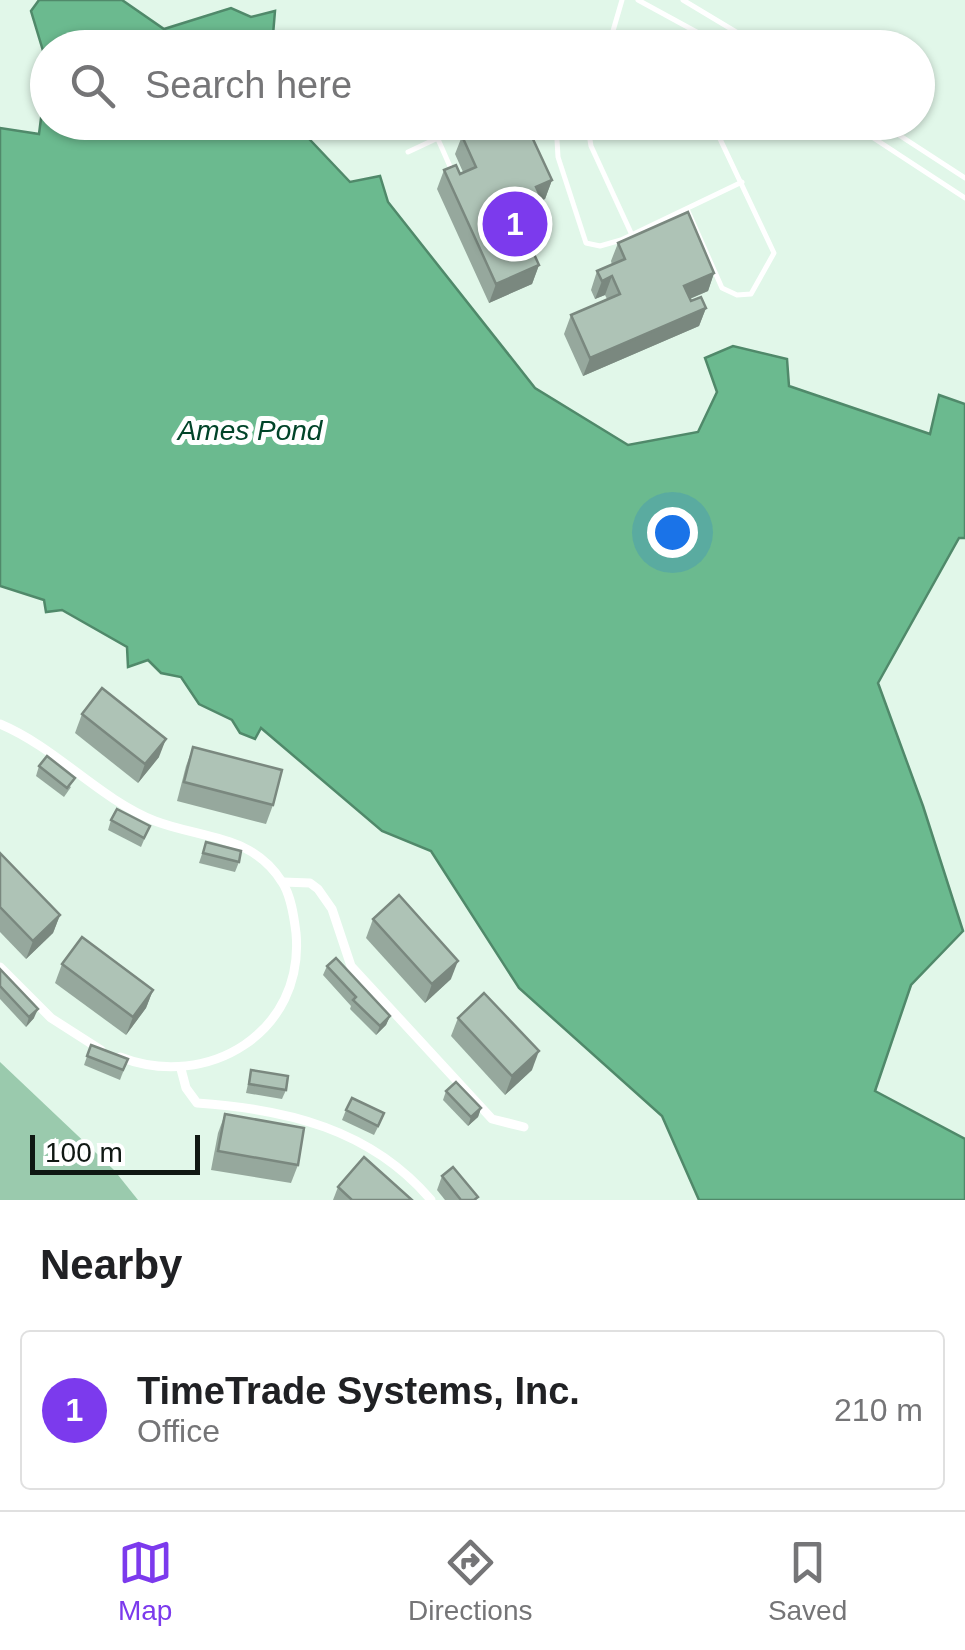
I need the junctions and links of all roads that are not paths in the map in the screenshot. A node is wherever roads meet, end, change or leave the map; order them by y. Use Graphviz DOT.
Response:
graph roads {
  1 [pos="622,0"];
  2 [pos="638,0"];
  3 [pos="683,0"];
  4 [pos="613,30"];
  5 [pos="693,30"];
  6 [pos="733,30"];
  7 [pos="433,140"];
  8 [pos="438,140"];
  9 [pos="557,140"];
  10 [pos="590,140"];
  11 [pos="721,140"];
  12 [pos="876,140"];
  13 [pos="907,140"];
  14 [pos="408,152"];
  15 [pos="965,178"];
  16 [pos="742,182"];
  17 [pos="458,184"];
  18 [pos="965,198"];
  19 [pos="686,209"];
  20 [pos="632,235"];
  21 [pos="0,724"];
  22 [pos="283,882"];
  23 [pos="0,967"];
  24 [pos="180,1069"];
  25 [pos="524,1127"];
  26 [pos="431,1200"];
  1 -- 4 [label="lane"];
  2 -- 5 [label="lane"];
  3 -- 6 [label="lane"];
  7 -- 14 [label="lane"];
  8 -- 17 [label="lane"];
  9 -- 20 [label="lane"];
  10 -- 20 [label="lane"];
  11 -- 16 [label="lane"];
  12 -- 18 [label="lane"];
  13 -- 15 [label="lane"];
  16 -- 19 [label="lane"];
  16 -- 19 [label="lane"];
  19 -- 20 [label="lane"];
  21 -- 22 [label="street"];
  22 -- 24 [label="street"];
  22 -- 25 [label="street"];
  23 -- 24 [label="street"];
  24 -- 26 [label="street"];
}
